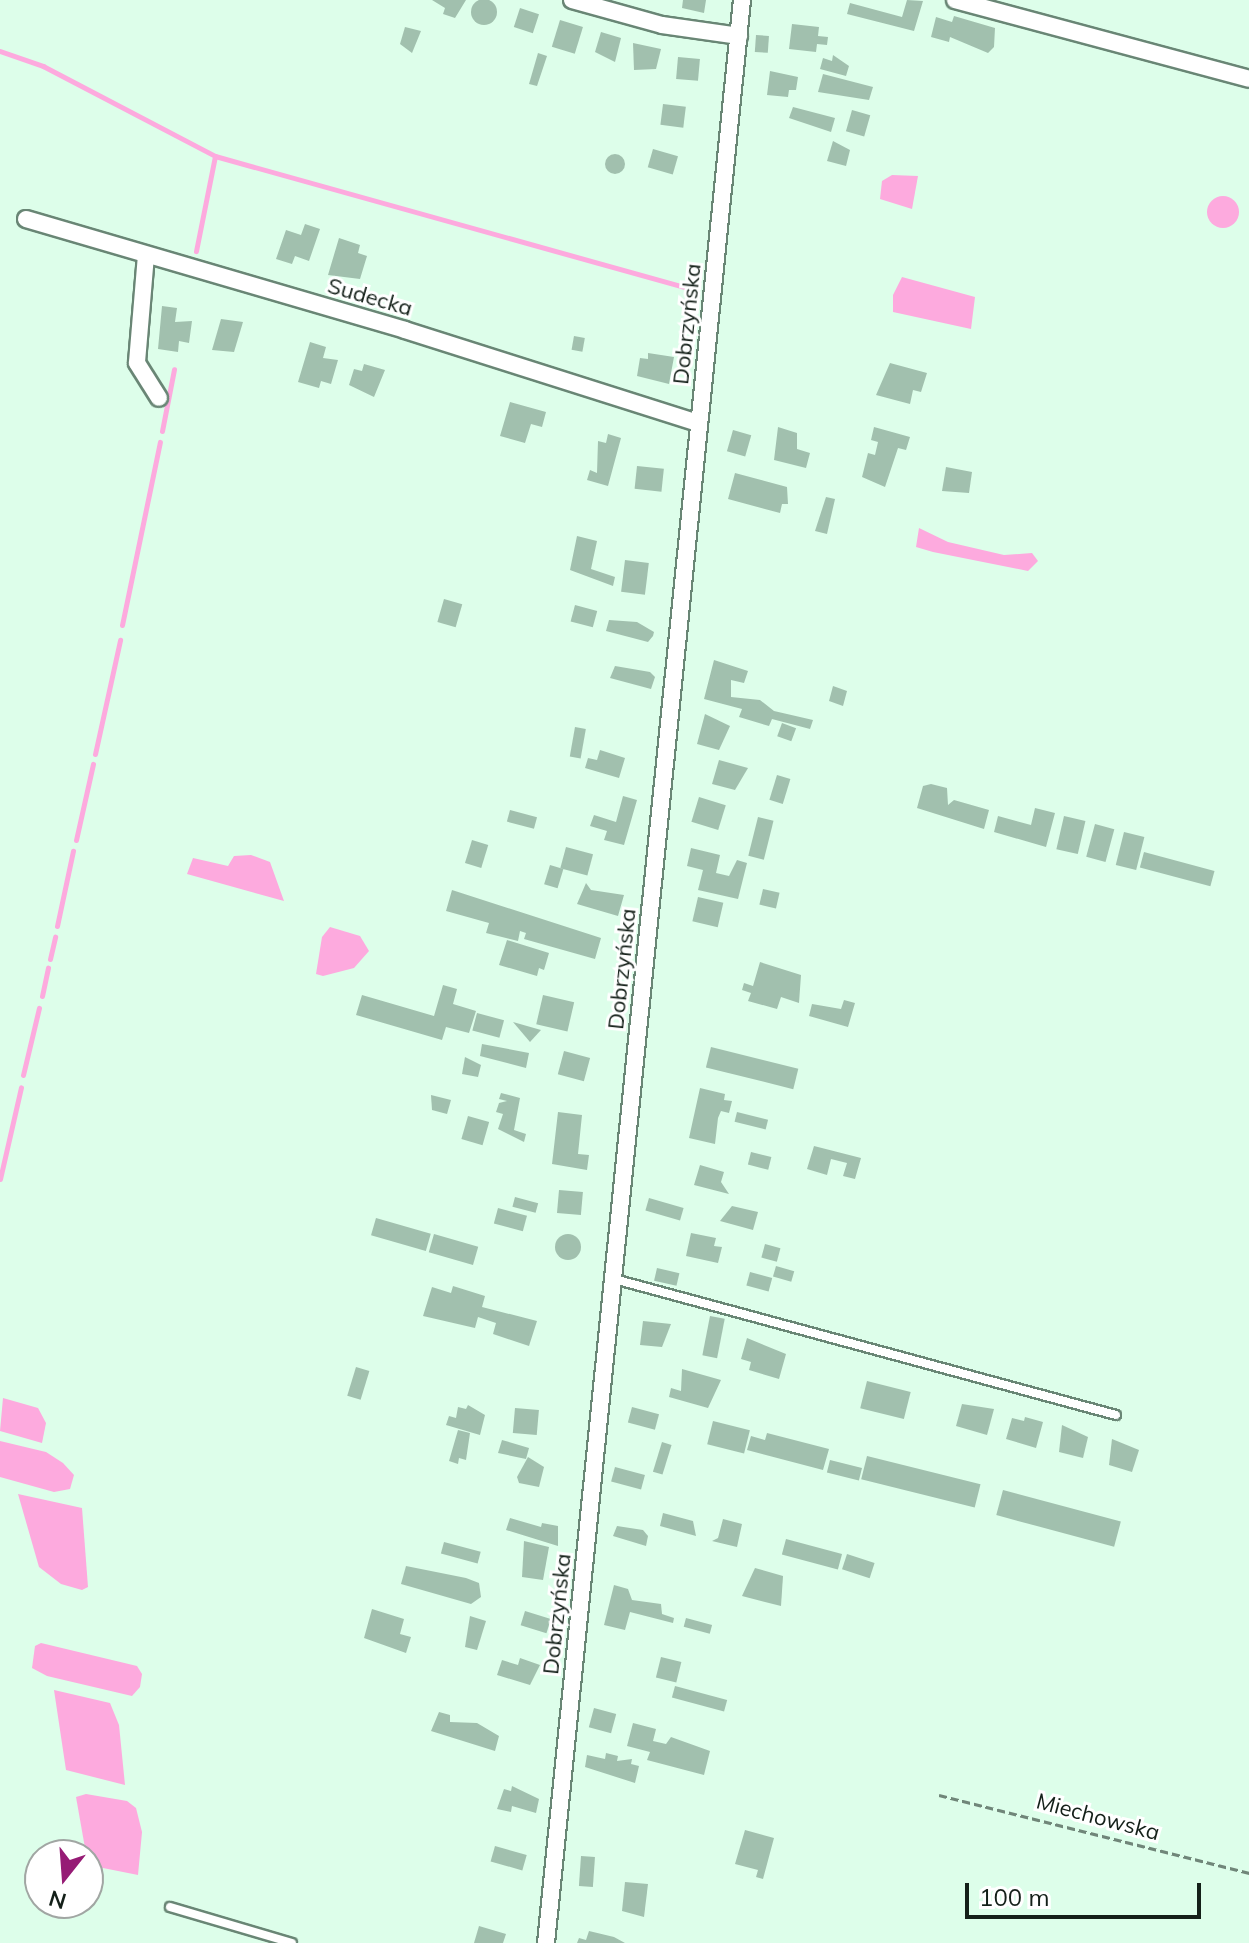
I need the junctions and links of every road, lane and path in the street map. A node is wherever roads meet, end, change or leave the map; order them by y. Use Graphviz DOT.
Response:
graph roads {
  1 [pos="572,0"];
  2 [pos="742,0"];
  3 [pos="955,0"];
  4 [pos="739,36"];
  5 [pos="1249,79"];
  6 [pos="26,219"];
  7 [pos="146,255"];
  8 [pos="159,398"];
  9 [pos="699,423"];
  10 [pos="613,1279"];
  11 [pos="1116,1415"];
  12 [pos="939,1795"];
  13 [pos="1249,1873"];
  14 [pos="170,1907"];
  15 [pos="292,1943"];
  16 [pos="546,1943"];
  1 -- 4 [label="street"];
  2 -- 4 [label="street, Dobrzyńska"];
  3 -- 5 [label="street"];
  4 -- 9 [label="street, Dobrzyńska"];
  6 -- 7 [label="street, Sudecka"];
  7 -- 8 [label="street"];
  7 -- 9 [label="street, Sudecka"];
  9 -- 10 [label="street, Dobrzyńska"];
  10 -- 11 [label="lane"];
  10 -- 16 [label="street, Dobrzyńska"];
  12 -- 13 [label="path, Miechowska"];
  14 -- 15 [label="lane"];
}
